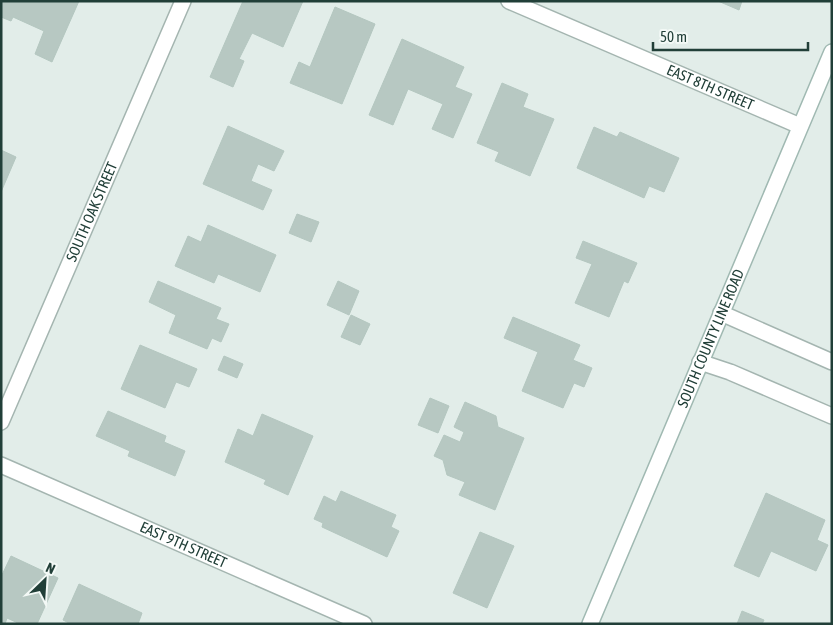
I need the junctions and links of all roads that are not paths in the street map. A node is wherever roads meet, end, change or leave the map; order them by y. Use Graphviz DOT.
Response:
graph roads {
  1 [pos="182,1"];
  2 [pos="510,1"];
  3 [pos="832,52"];
  4 [pos="800,126"];
  5 [pos="721,312"];
  6 [pos="700,362"];
  7 [pos="832,362"];
  8 [pos="832,416"];
  9 [pos="1,422"];
  10 [pos="1,465"];
  11 [pos="364,624"];
  12 [pos="590,624"];
  1 -- 9 [label="street, SOUTH OAK STREET"];
  2 -- 4 [label="street, EAST 8TH STREET"];
  3 -- 4 [label="street, SOUTH COUNTY LINE ROAD"];
  4 -- 5 [label="street, SOUTH COUNTY LINE ROAD"];
  5 -- 6 [label="street, SOUTH COUNTY LINE ROAD"];
  5 -- 7 [label="street"];
  6 -- 8 [label="street"];
  6 -- 12 [label="street, SOUTH COUNTY LINE ROAD"];
  10 -- 11 [label="street, EAST 9TH STREET"];
}
